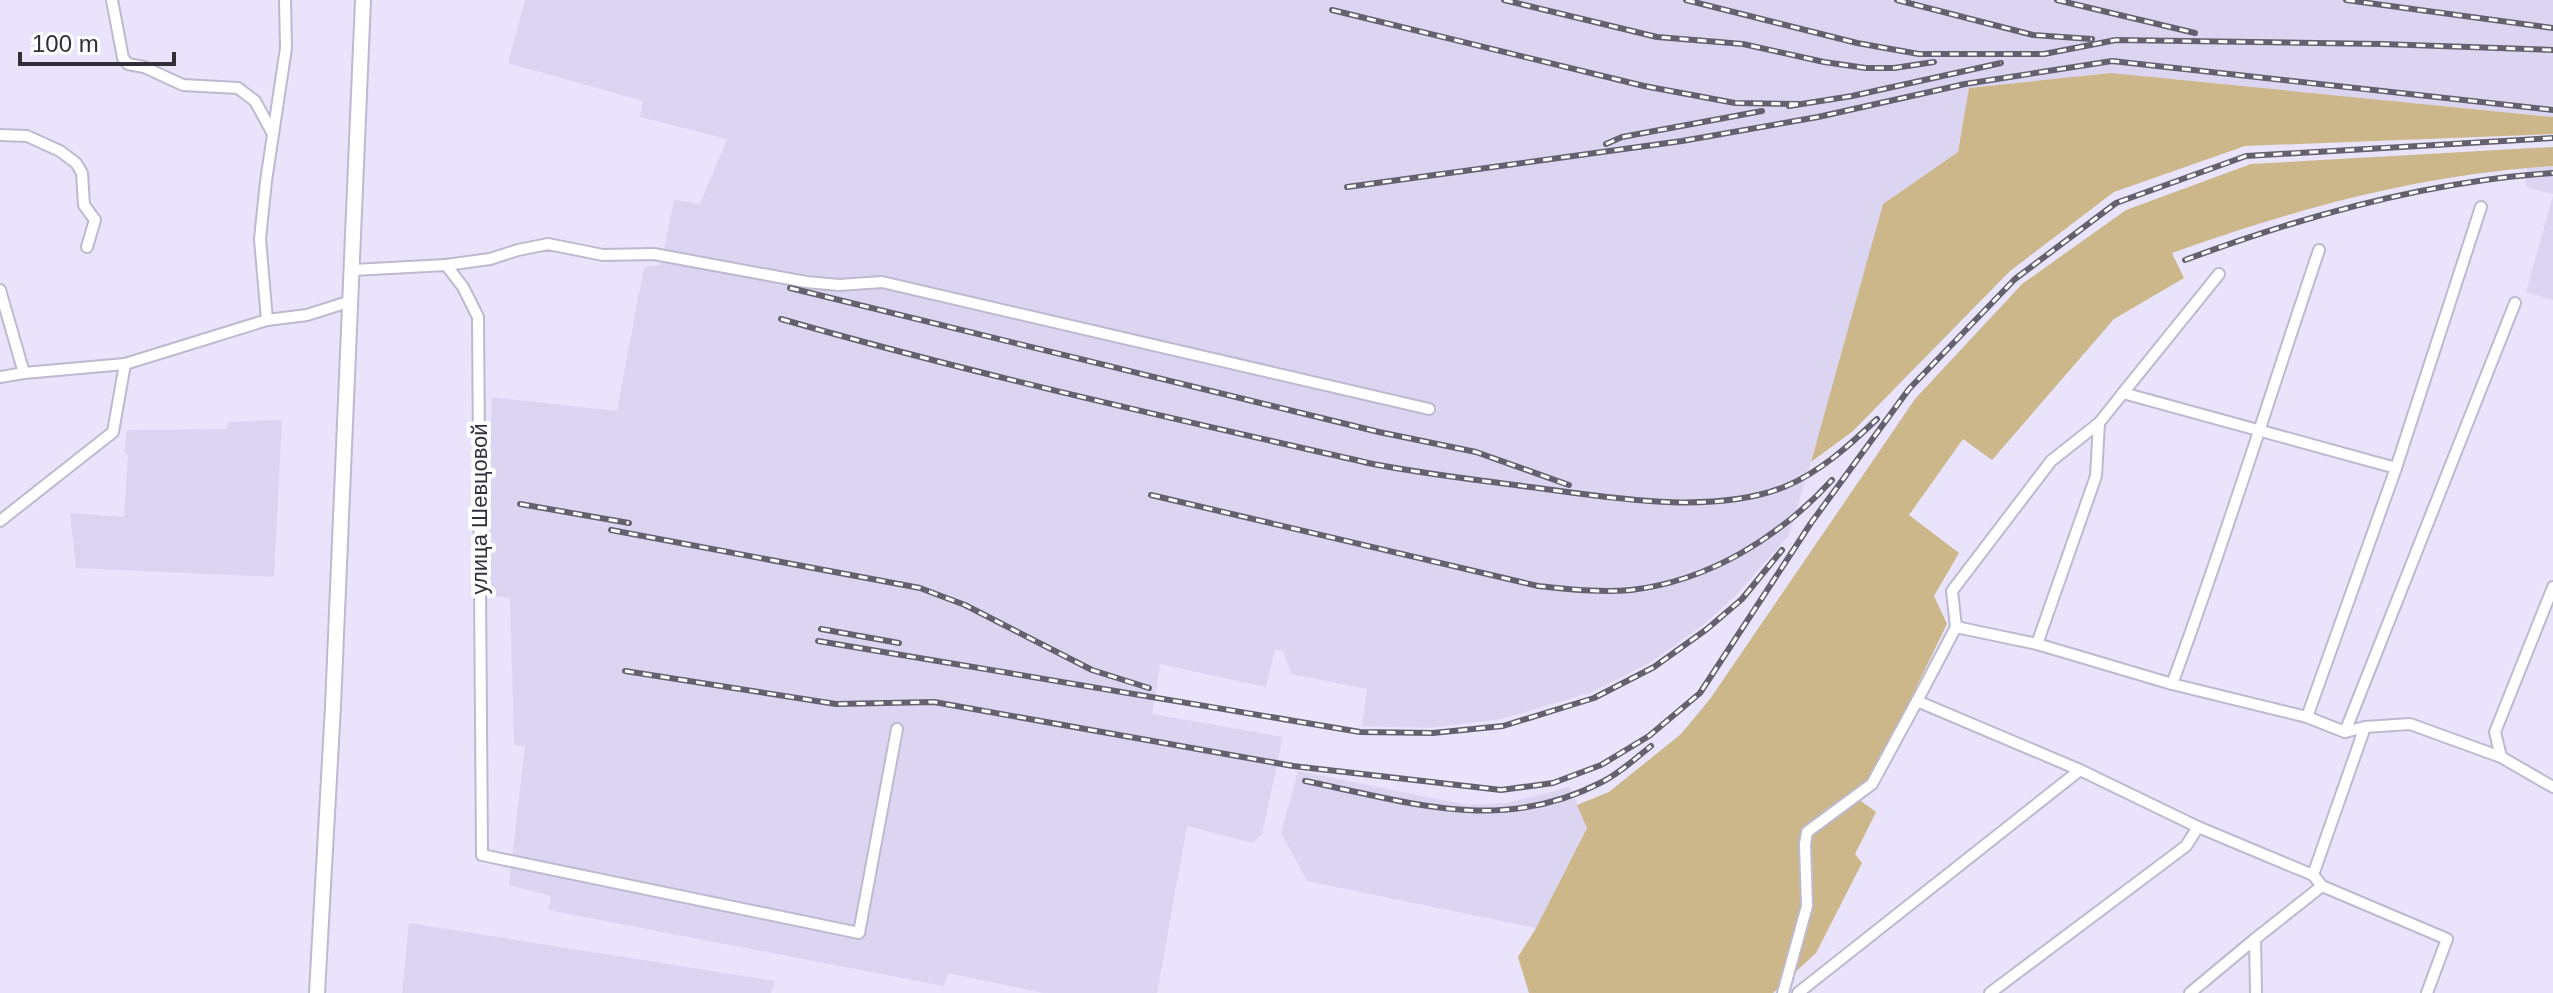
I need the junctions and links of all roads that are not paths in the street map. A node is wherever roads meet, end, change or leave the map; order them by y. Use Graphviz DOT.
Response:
graph roads {
  1 [pos="112,0"];
  2 [pos="285,0"];
  3 [pos="363,0"];
  4 [pos="273,134"];
  5 [pos="0,135"];
  6 [pos="2481,207"];
  7 [pos="87,247"];
  8 [pos="2319,250"];
  9 [pos="446,265"];
  10 [pos="353,270"];
  11 [pos="2219,274"];
  12 [pos="0,290"];
  13 [pos="351,301"];
  14 [pos="2515,303"];
  15 [pos="267,320"];
  16 [pos="125,364"];
  17 [pos="24,373"];
  18 [pos="0,377"];
  19 [pos="2123,393"];
  20 [pos="1429,409"];
  21 [pos="2099,423"];
  22 [pos="2259,429"];
  23 [pos="2396,468"];
  24 [pos="0,521"];
  25 [pos="2553,587"];
  26 [pos="1956,627"];
  27 [pos="2037,644"];
  28 [pos="2172,684"];
  29 [pos="1917,701"];
  30 [pos="2307,717"];
  31 [pos="2365,727"];
  32 [pos="897,729"];
  33 [pos="2345,732"];
  34 [pos="2501,757"];
  35 [pos="2080,770"];
  36 [pos="2553,787"];
  37 [pos="2198,827"];
  38 [pos="2313,875"];
  39 [pos="2322,886"];
  40 [pos="2255,939"];
  41 [pos="317,993"];
  42 [pos="1783,993"];
  43 [pos="1798,993"];
  44 [pos="1990,993"];
  45 [pos="2190,993"];
  46 [pos="2256,993"];
  47 [pos="2427,993"];
  1 -- 4 [label="street"];
  2 -- 4 [label="street"];
  3 -- 10 [label="main road"];
  4 -- 15 [label="street"];
  5 -- 7 [label="street"];
  6 -- 23 [label="street"];
  8 -- 22 [label="street"];
  9 -- 10 [label="street"];
  9 -- 20 [label="street"];
  9 -- 32 [label="street, улица Шевцовой"];
  10 -- 13 [label="main road"];
  11 -- 19 [label="street"];
  12 -- 17 [label="street"];
  13 -- 15 [label="street"];
  13 -- 41 [label="main road"];
  14 -- 33 [label="street"];
  15 -- 16 [label="street"];
  16 -- 17 [label="street"];
  16 -- 24 [label="street"];
  17 -- 18 [label="street"];
  19 -- 21 [label="street"];
  19 -- 22 [label="street"];
  21 -- 26 [label="street"];
  21 -- 27 [label="street"];
  22 -- 23 [label="street"];
  22 -- 28 [label="street"];
  23 -- 30 [label="street"];
  25 -- 34 [label="street"];
  26 -- 27 [label="street"];
  26 -- 29 [label="street"];
  27 -- 28 [label="street"];
  28 -- 30 [label="street"];
  29 -- 35 [label="street"];
  29 -- 42 [label="street"];
  30 -- 33 [label="street"];
  31 -- 33 [label="street"];
  31 -- 34 [label="street"];
  31 -- 38 [label="street"];
  34 -- 36 [label="street"];
  35 -- 37 [label="street"];
  35 -- 43 [label="street"];
  37 -- 38 [label="street"];
  37 -- 44 [label="street"];
  38 -- 39 [label="street"];
  39 -- 40 [label="street"];
  39 -- 47 [label="street"];
  40 -- 45 [label="street"];
  40 -- 46 [label="street"];
}
